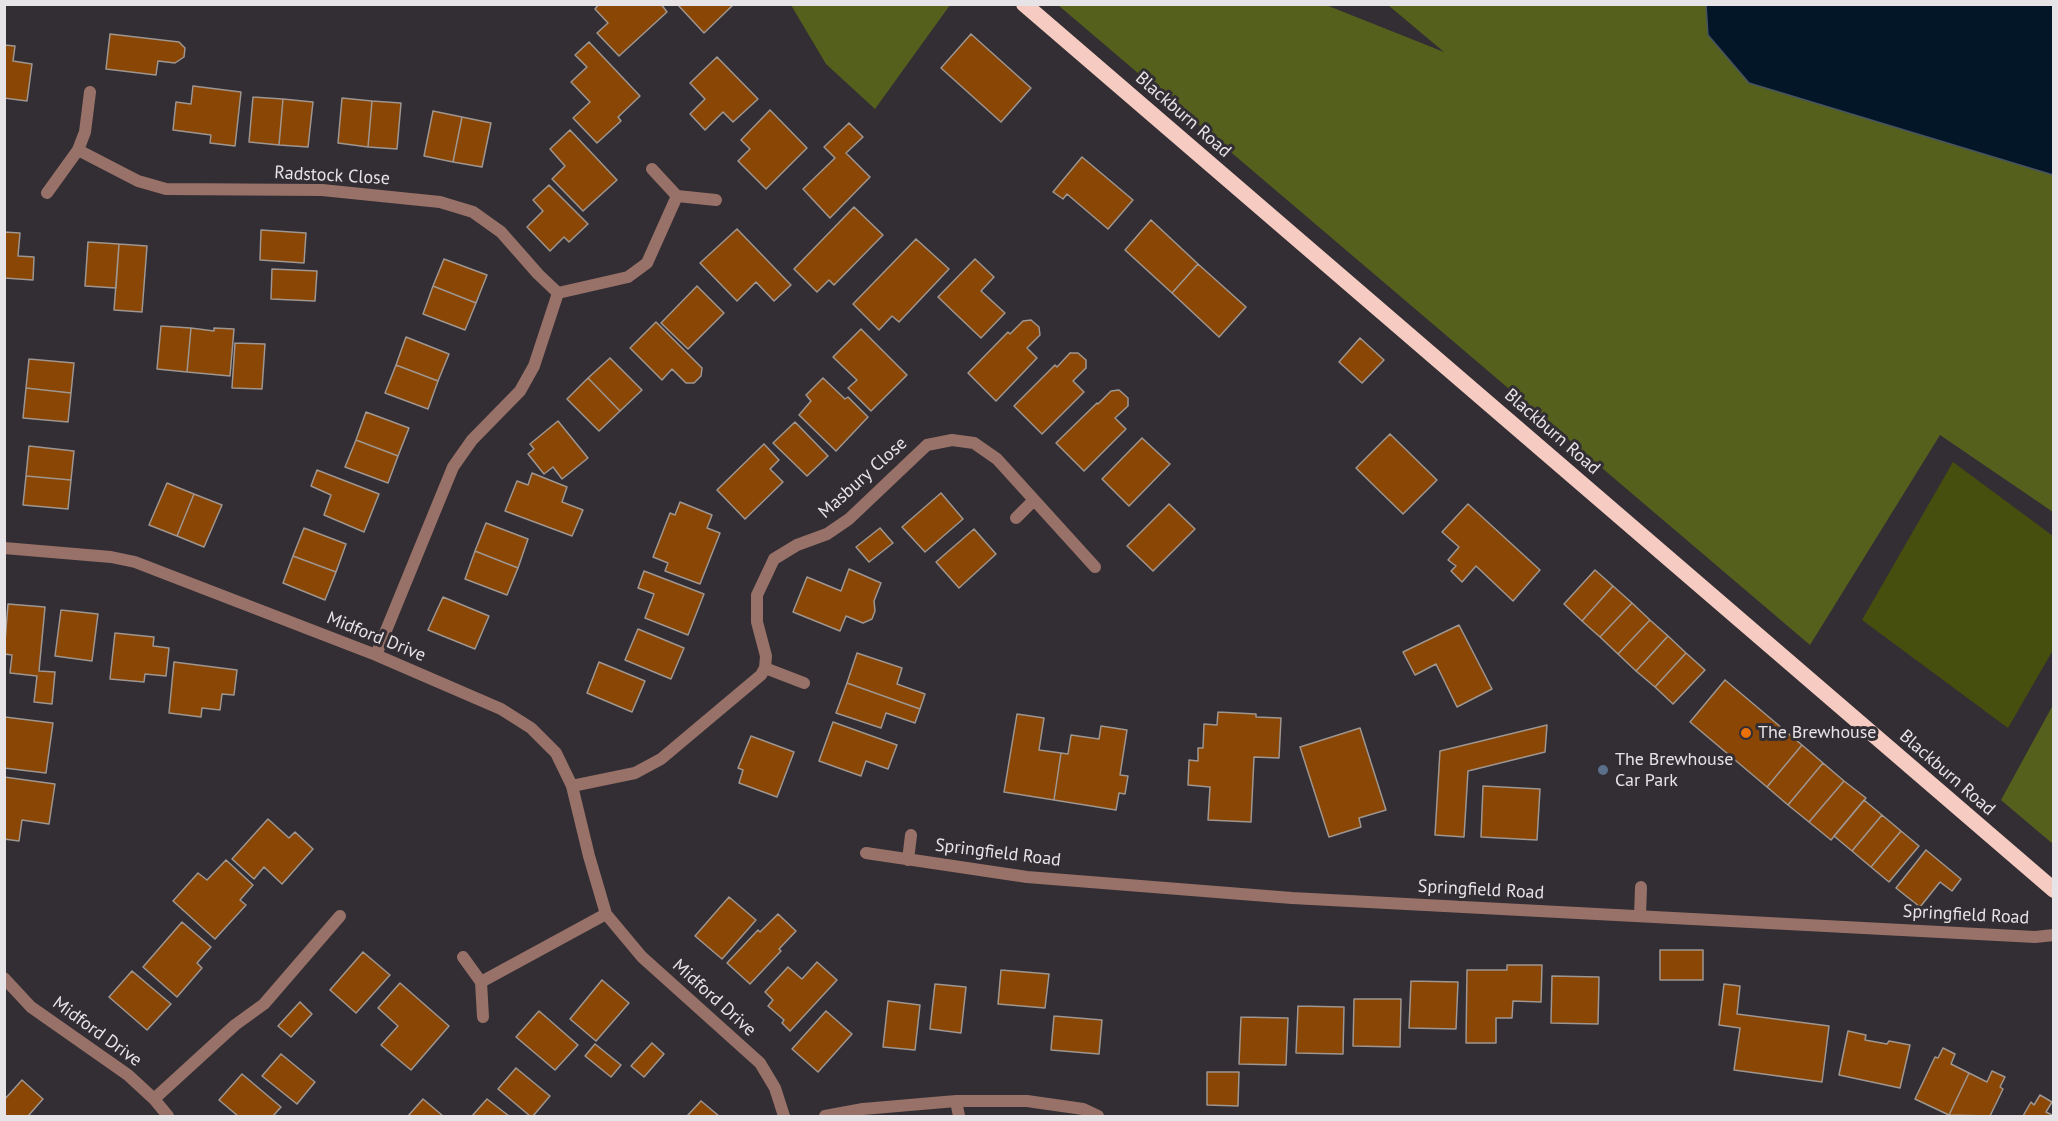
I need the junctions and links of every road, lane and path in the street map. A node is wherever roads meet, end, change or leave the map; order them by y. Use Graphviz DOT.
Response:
graph roads {
  1 [pos="1024,4"];
  2 [pos="90,92"];
  3 [pos="78,150"];
  4 [pos="651,169"];
  5 [pos="47,193"];
  6 [pos="676,196"];
  7 [pos="716,200"];
  8 [pos="558,293"];
  9 [pos="1034,500"];
  10 [pos="1016,518"];
  11 [pos="4,548"];
  12 [pos="1095,567"];
  13 [pos="376,655"];
  14 [pos="765,668"];
  15 [pos="804,683"];
  16 [pos="572,786"];
  17 [pos="911,835"];
  18 [pos="866,853"];
  19 [pos="908,860"];
  20 [pos="1641,888"];
  21 [pos="2054,890"];
  22 [pos="606,914"];
  23 [pos="340,916"];
  24 [pos="1640,916"];
  25 [pos="2054,935"];
  26 [pos="463,957"];
  27 [pos="4,978"];
  28 [pos="481,982"];
  29 [pos="483,1017"];
  30 [pos="154,1099"];
  31 [pos="956,1101"];
  32 [pos="168,1116"];
  33 [pos="784,1116"];
  34 [pos="825,1116"];
  35 [pos="959,1116"];
  36 [pos="1098,1116"];
  1 -- 21 [label="highway, Blackburn Road"];
  2 -- 3 [label="street"];
  3 -- 5 [label="street"];
  3 -- 8 [label="street, Radstock Close"];
  4 -- 6 [label="street"];
  6 -- 7 [label="street"];
  6 -- 8 [label="street"];
  8 -- 13 [label="street"];
  9 -- 10 [label="street"];
  9 -- 12 [label="street, Masbury Close"];
  9 -- 14 [label="street, Masbury Close"];
  11 -- 13 [label="street, Midford Drive"];
  13 -- 16 [label="street, Midford Drive"];
  14 -- 15 [label="street"];
  14 -- 16 [label="street"];
  16 -- 22 [label="street, Midford Drive"];
  17 -- 19 [label="street, Springfield Road"];
  18 -- 19 [label="street, Springfield Road"];
  19 -- 24 [label="street, Springfield Road"];
  20 -- 24 [label="street"];
  22 -- 28 [label="street"];
  22 -- 33 [label="street, Midford Drive"];
  23 -- 30 [label="street"];
  24 -- 25 [label="street, Springfield Road"];
  26 -- 28 [label="street"];
  27 -- 30 [label="street, Midford Drive"];
  28 -- 29 [label="street"];
  30 -- 32 [label="street, Midford Drive"];
  31 -- 34 [label="street"];
  31 -- 35 [label="street"];
  31 -- 36 [label="street"];
}
